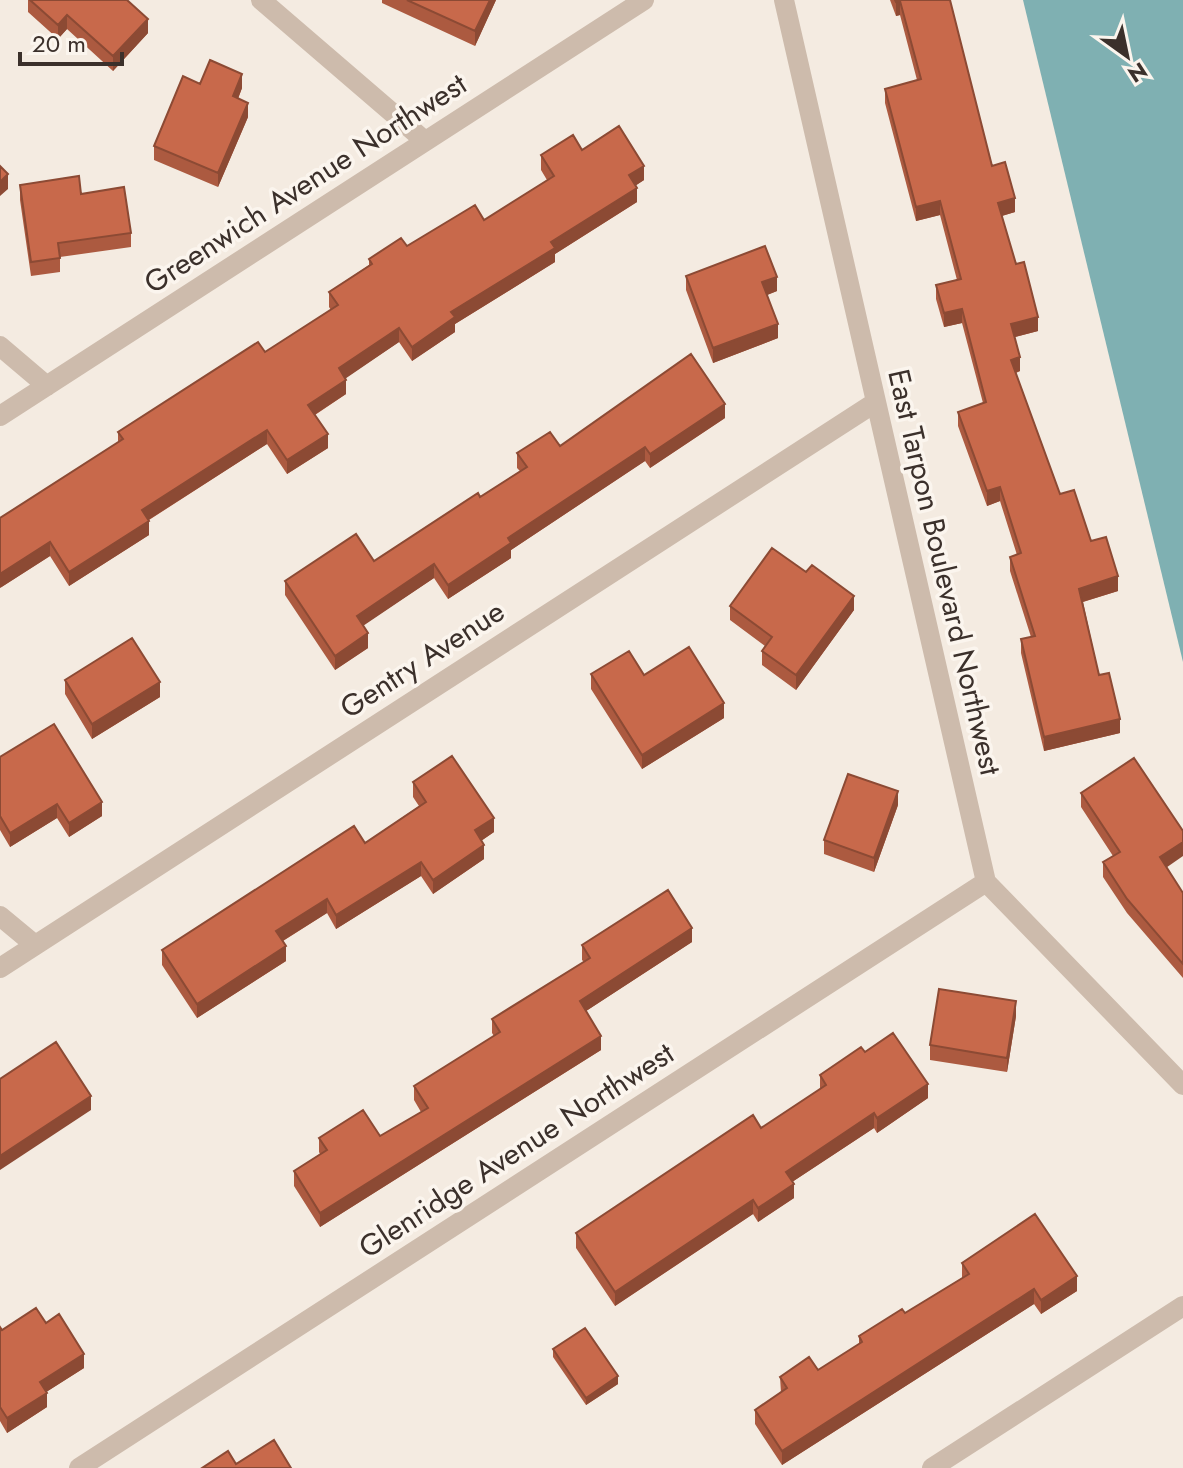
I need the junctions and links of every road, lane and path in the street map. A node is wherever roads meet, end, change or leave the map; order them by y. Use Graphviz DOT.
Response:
graph roads {
  1 [pos="261,0"];
  2 [pos="644,0"];
  3 [pos="784,0"];
  4 [pos="425,141"];
  5 [pos="0,346"];
  6 [pos="47,386"];
  7 [pos="876,402"];
  8 [pos="0,416"];
  9 [pos="986,882"];
  10 [pos="0,916"];
  11 [pos="35,945"];
  12 [pos="0,968"];
  13 [pos="1183,1085"];
  14 [pos="1183,1306"];
  15 [pos="79,1468"];
  16 [pos="932,1468"];
  1 -- 4 [label="street"];
  2 -- 4 [label="street, Greenwich Avenue Northwest"];
  3 -- 7 [label="street, East Tarpon Boulevard Northwest"];
  4 -- 6 [label="street, Greenwich Avenue Northwest"];
  5 -- 6 [label="street"];
  6 -- 8 [label="street, Greenwich Avenue Northwest"];
  7 -- 9 [label="street, East Tarpon Boulevard Northwest"];
  7 -- 11 [label="street, Gentry Avenue"];
  9 -- 13 [label="street"];
  9 -- 15 [label="street, Glenridge Avenue Northwest"];
  10 -- 11 [label="street"];
  11 -- 12 [label="street, Gentry Avenue"];
  14 -- 16 [label="street"];
}
